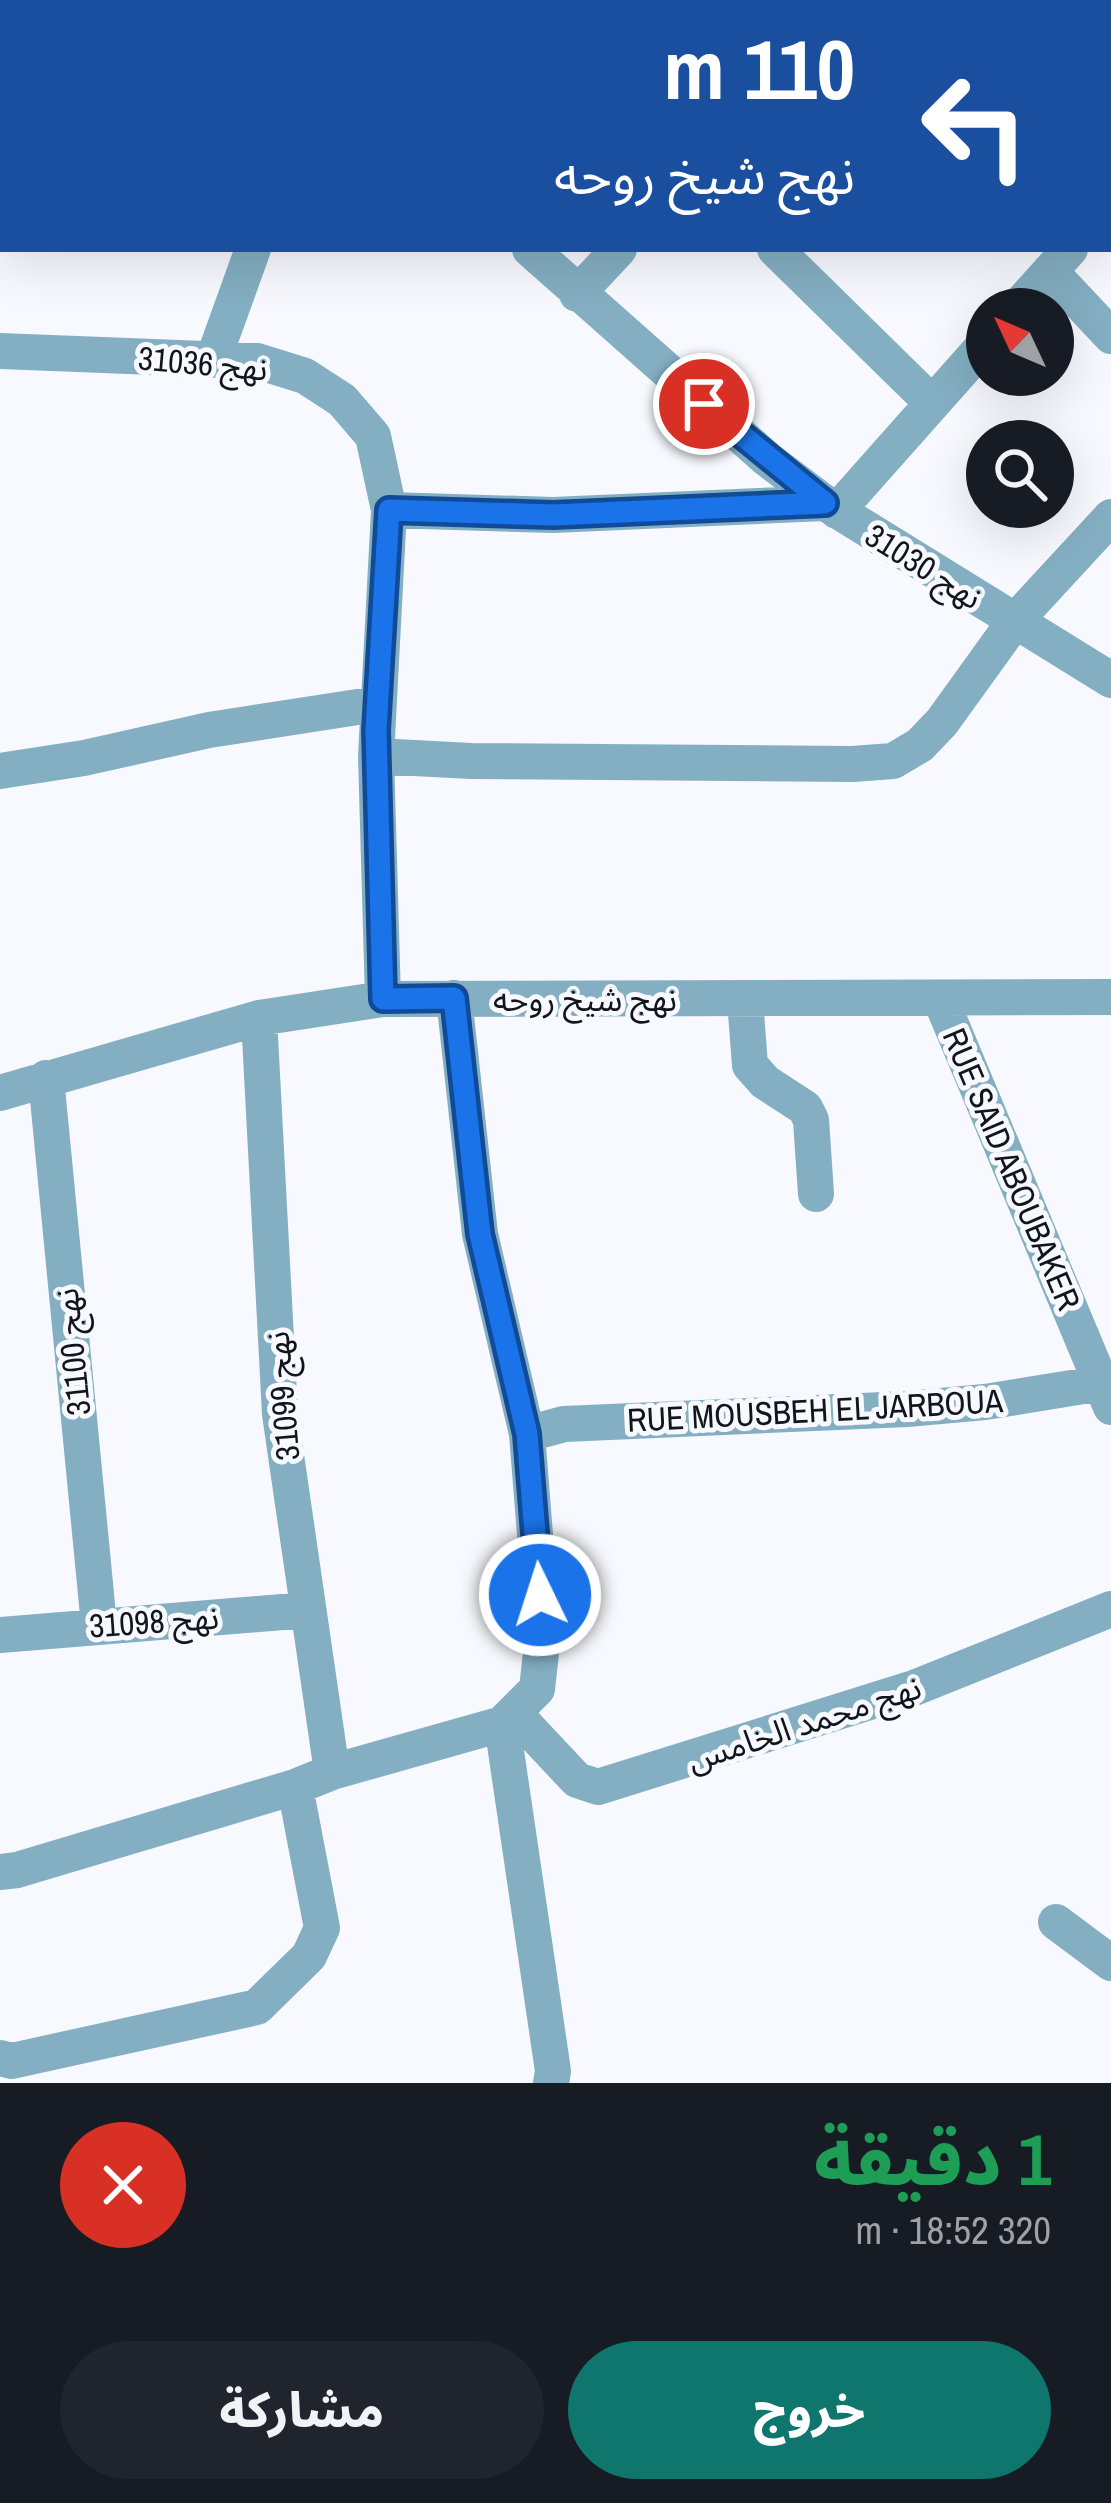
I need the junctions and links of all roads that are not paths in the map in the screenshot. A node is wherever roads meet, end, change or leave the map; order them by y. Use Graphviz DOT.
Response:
graph roads {
  1 [pos="252,252"];
  2 [pos="533,252"];
  3 [pos="616,252"];
  4 [pos="778,252"];
  5 [pos="1060,260"];
  6 [pos="1035,288"];
  7 [pos="577,294"];
  8 [pos="1111,336"];
  9 [pos="0,351"];
  10 [pos="213,361"];
  11 [pos="966,365"];
  12 [pos="932,404"];
  13 [pos="831,507"];
  14 [pos="389,510"];
  15 [pos="1111,517"];
  16 [pos="1014,622"];
  17 [pos="1111,680"];
  18 [pos="376,704"];
  19 [pos="376,756"];
  20 [pos="0,770"];
  21 [pos="1111,997"];
  22 [pos="454,998"];
  23 [pos="940,998"];
  24 [pos="383,999"];
  25 [pos="745,1000"];
  26 [pos="260,1018"];
  27 [pos="46,1078"];
  28 [pos="0,1093"];
  29 [pos="816,1194"];
  30 [pos="1107,1395"];
  31 [pos="527,1434"];
  32 [pos="308,1610"];
  33 [pos="1111,1610"];
  34 [pos="98,1625"];
  35 [pos="0,1635"];
  36 [pos="508,1719"];
  37 [pos="332,1772"];
  38 [pos="295,1787"];
  39 [pos="9,1871"];
  40 [pos="1056,1922"];
  41 [pos="1111,1963"];
  42 [pos="0,2058"];
  43 [pos="551,2083"];
  1 -- 10 [label="street"];
  2 -- 7 [label="street, نهج 31030"];
  3 -- 7 [label="street"];
  4 -- 12 [label="street"];
  5 -- 6 [label="street"];
  5 -- 8 [label="street"];
  7 -- 13 [label="street, نهج 31030"];
  9 -- 10 [label="street, نهج 31036"];
  10 -- 14 [label="street, نهج 31036"];
  11 -- 12 [label="street"];
  12 -- 13 [label="street"];
  13 -- 14 [label="street"];
  13 -- 16 [label="street, نهج 31030"];
  14 -- 18 [label="street, نهج 31036"];
  15 -- 16 [label="street"];
  16 -- 17 [label="street, نهج 31030"];
  16 -- 19 [label="street"];
  18 -- 19 [label="street, نهج 31036"];
  18 -- 20 [label="street"];
  19 -- 24 [label="street, نهج 31036"];
  21 -- 23 [label="street, نهج شيخ روحه"];
  22 -- 24 [label="street, نهج شيخ روحه"];
  22 -- 25 [label="street, نهج شيخ روحه"];
  22 -- 31 [label="street"];
  23 -- 25 [label="street, نهج شيخ روحه"];
  23 -- 30 [label="street, RUE SAID ABOUBAKER"];
  24 -- 26 [label="street, نهج شيخ روحه"];
  25 -- 29 [label="street"];
  26 -- 27 [label="street, نهج شيخ روحه"];
  26 -- 32 [label="street, نهج 31099"];
  27 -- 28 [label="street, نهج شيخ روحه"];
  27 -- 34 [label="street, نهج 31100"];
  30 -- 31 [label="street, RUE MOUSBEH EL JARBOUA"];
  31 -- 36 [label="street"];
  32 -- 34 [label="street, نهج 31098"];
  32 -- 37 [label="street, نهج 31099"];
  33 -- 36 [label="street, نهج محمد الخامس"];
  34 -- 35 [label="street, نهج 31098"];
  36 -- 37 [label="street"];
  36 -- 43 [label="street"];
  37 -- 38 [label="street"];
  38 -- 39 [label="street"];
  38 -- 42 [label="street"];
  40 -- 41 [label="street"];
}
